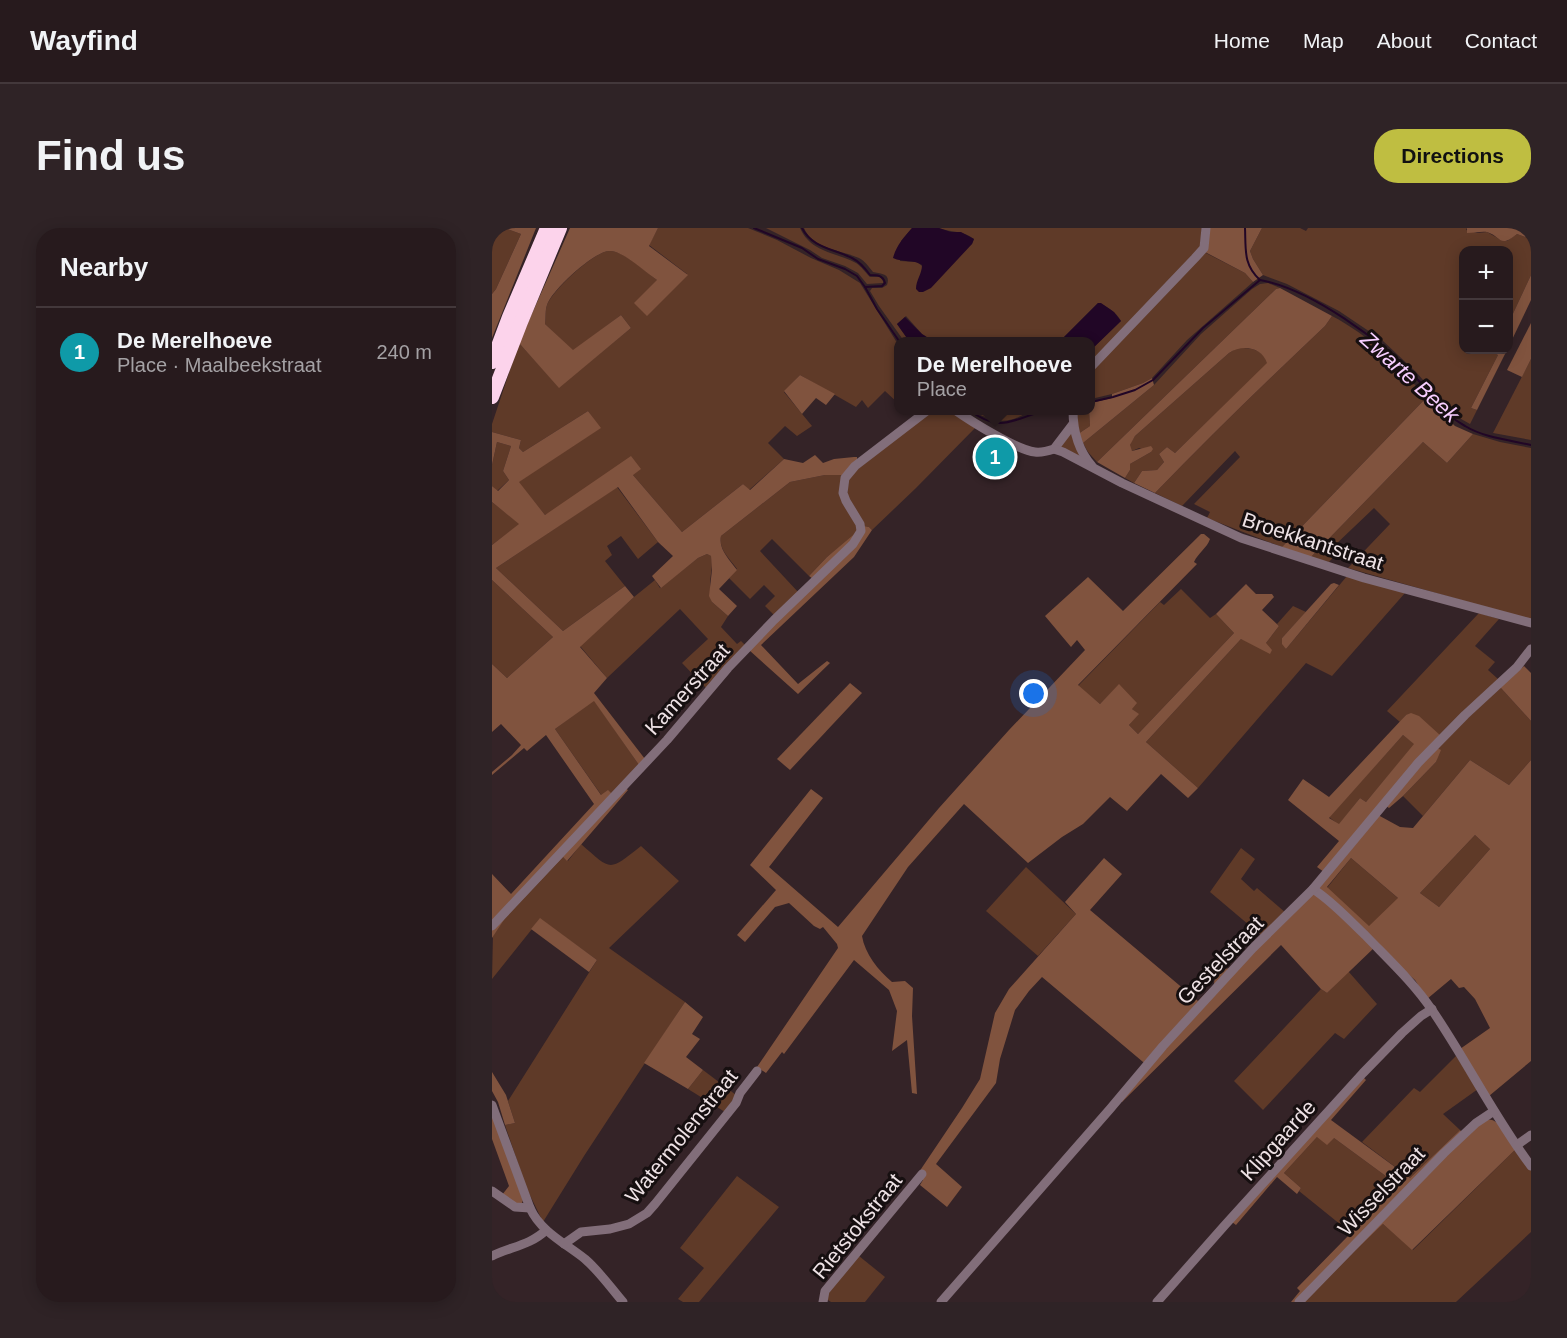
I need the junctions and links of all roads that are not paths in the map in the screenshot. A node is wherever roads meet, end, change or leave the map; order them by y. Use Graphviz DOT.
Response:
graph roads {
  1 [pos="547,228"];
  2 [pos="560,228"];
  3 [pos="1206,228"];
  4 [pos="492,362"];
  5 [pos="1095,363"];
  6 [pos="492,397"];
  7 [pos="923,415"];
  8 [pos="961,415"];
  9 [pos="1073,415"];
  10 [pos="1073,424"];
  11 [pos="1054,449"];
  12 [pos="1093,468"];
  13 [pos="1531,623"];
  14 [pos="1531,649"];
  15 [pos="1313,890"];
  16 [pos="492,926"];
  17 [pos="1432,1009"];
  18 [pos="758,1071"];
  19 [pos="492,1105"];
  20 [pos="1494,1111"];
  21 [pos="1531,1135"];
  22 [pos="1517,1145"];
  23 [pos="1531,1166"];
  24 [pos="922,1174"];
  25 [pos="492,1191"];
  26 [pos="530,1208"];
  27 [pos="546,1230"];
  28 [pos="564,1244"];
  29 [pos="492,1257"];
  30 [pos="623,1302"];
  31 [pos="823,1302"];
  32 [pos="941,1302"];
  33 [pos="1157,1302"];
  34 [pos="1299,1302"];
  1 -- 4 [label="highway"];
  2 -- 6 [label="highway"];
  3 -- 5 [label="street"];
  7 -- 16 [label="street, Kamerstraat"];
  8 -- 11 [label="street"];
  9 -- 10 [label="street"];
  10 -- 11 [label="street"];
  10 -- 12 [label="street"];
  11 -- 12 [label="street, Broekkantstraat"];
  12 -- 13 [label="street, Broekkantstraat"];
  14 -- 15 [label="street, Gestelstraat"];
  15 -- 17 [label="street"];
  15 -- 32 [label="street, Gestelstraat"];
  17 -- 20 [label="street"];
  17 -- 33 [label="street, Klipgaarde"];
  18 -- 28 [label="street, Watermolenstraat"];
  19 -- 26 [label="street"];
  20 -- 22 [label="street"];
  20 -- 34 [label="street, Wisselstraat"];
  21 -- 22 [label="street"];
  22 -- 23 [label="street"];
  24 -- 31 [label="street, Rietstokstraat"];
  25 -- 26 [label="street"];
  26 -- 27 [label="street"];
  27 -- 28 [label="street"];
  27 -- 29 [label="street"];
  28 -- 30 [label="street"];
}
